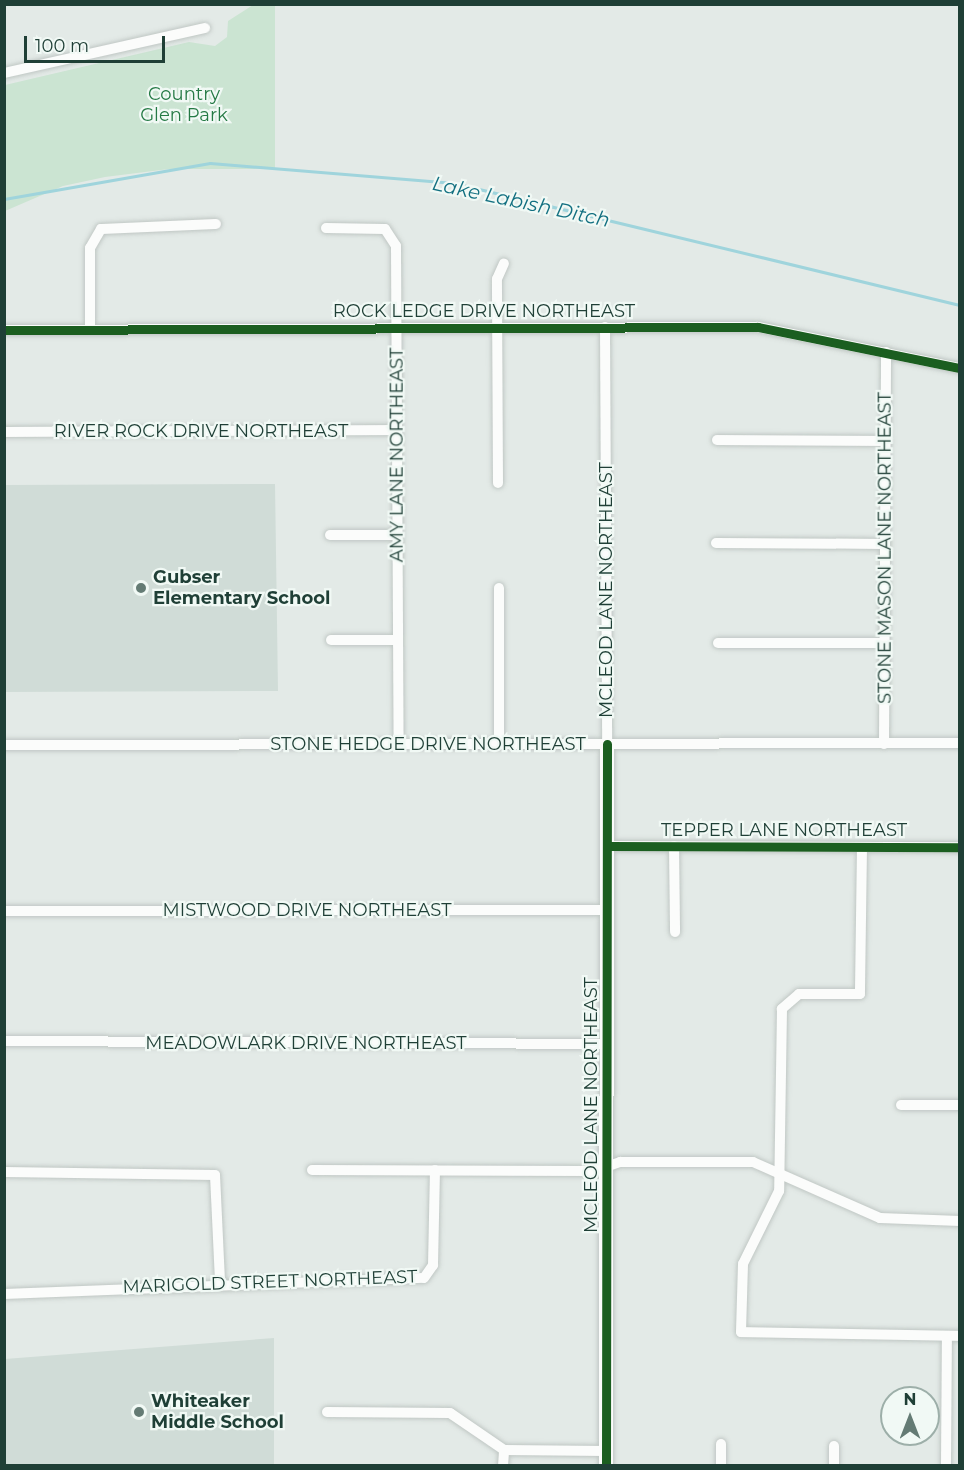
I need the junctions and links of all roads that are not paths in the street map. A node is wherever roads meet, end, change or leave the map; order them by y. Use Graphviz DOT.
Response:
graph roads {
  1 [pos="205,28"];
  2 [pos="4,73"];
  3 [pos="216,224"];
  4 [pos="326,228"];
  5 [pos="504,263"];
  6 [pos="497,327"];
  7 [pos="604,327"];
  8 [pos="396,328"];
  9 [pos="90,329"];
  10 [pos="4,330"];
  11 [pos="886,352"];
  12 [pos="960,369"];
  13 [pos="397,430"];
  14 [pos="4,432"];
  15 [pos="717,440"];
  16 [pos="886,441"];
  17 [pos="498,483"];
  18 [pos="330,535"];
  19 [pos="397,535"];
  20 [pos="716,543"];
  21 [pos="885,544"];
  22 [pos="499,588"];
  23 [pos="331,640"];
  24 [pos="398,640"];
  25 [pos="718,643"];
  26 [pos="885,643"];
  27 [pos="960,743"];
  28 [pos="399,744"];
  29 [pos="498,744"];
  30 [pos="607,744"];
  31 [pos="884,744"];
  32 [pos="4,745"];
  33 [pos="609,846"];
  34 [pos="674,846"];
  35 [pos="862,847"];
  36 [pos="960,847"];
  37 [pos="609,910"];
  38 [pos="4,911"];
  39 [pos="675,932"];
  40 [pos="4,1041"];
  41 [pos="608,1044"];
  42 [pos="901,1105"];
  43 [pos="960,1105"];
  44 [pos="608,1167"];
  45 [pos="312,1170"];
  46 [pos="435,1170"];
  47 [pos="4,1172"];
  48 [pos="781,1172"];
  49 [pos="960,1221"];
  50 [pos="220,1282"];
  51 [pos="4,1294"];
  52 [pos="947,1336"];
  53 [pos="960,1336"];
  54 [pos="327,1412"];
  55 [pos="721,1444"];
  56 [pos="834,1446"];
  57 [pos="504,1450"];
  58 [pos="606,1451"];
  59 [pos="503,1466"];
  60 [pos="606,1466"];
  61 [pos="721,1466"];
  62 [pos="834,1466"];
  63 [pos="946,1466"];
  1 -- 2 [label="street"];
  3 -- 9 [label="street"];
  4 -- 8 [label="street, AMY LANE NORTHEAST"];
  5 -- 6 [label="street"];
  6 -- 7 [label="street, ROCK LEDGE DRIVE NORTHEAST"];
  6 -- 8 [label="street, ROCK LEDGE DRIVE NORTHEAST"];
  6 -- 17 [label="street"];
  7 -- 11 [label="street, ROCK LEDGE DRIVE NORTHEAST"];
  7 -- 30 [label="street, MCLEOD LANE NORTHEAST"];
  8 -- 9 [label="street, ROCK LEDGE DRIVE NORTHEAST"];
  8 -- 13 [label="street, AMY LANE NORTHEAST"];
  9 -- 10 [label="street, ROCK LEDGE DRIVE NORTHEAST"];
  11 -- 12 [label="street, ROCK LEDGE DRIVE NORTHEAST"];
  11 -- 16 [label="street, STONE MASON LANE NORTHEAST"];
  13 -- 14 [label="street, RIVER ROCK DRIVE NORTHEAST"];
  13 -- 19 [label="street, AMY LANE NORTHEAST"];
  15 -- 16 [label="street"];
  16 -- 21 [label="street, STONE MASON LANE NORTHEAST"];
  18 -- 19 [label="street"];
  19 -- 24 [label="street, AMY LANE NORTHEAST"];
  20 -- 21 [label="street"];
  21 -- 26 [label="street, STONE MASON LANE NORTHEAST"];
  22 -- 29 [label="street"];
  23 -- 24 [label="street"];
  24 -- 28 [label="street, AMY LANE NORTHEAST"];
  25 -- 26 [label="street"];
  26 -- 31 [label="street, STONE MASON LANE NORTHEAST"];
  27 -- 31 [label="street, STONE HEDGE DRIVE NORTHEAST"];
  28 -- 29 [label="street, STONE HEDGE DRIVE NORTHEAST"];
  28 -- 32 [label="street, STONE HEDGE DRIVE NORTHEAST"];
  29 -- 30 [label="street, STONE HEDGE DRIVE NORTHEAST"];
  30 -- 31 [label="street, STONE HEDGE DRIVE NORTHEAST"];
  30 -- 33 [label="street, MCLEOD LANE NORTHEAST"];
  33 -- 34 [label="street, TEPPER LANE NORTHEAST"];
  33 -- 37 [label="street, MCLEOD LANE NORTHEAST"];
  34 -- 35 [label="street, TEPPER LANE NORTHEAST"];
  34 -- 39 [label="street"];
  35 -- 36 [label="street, TEPPER LANE NORTHEAST"];
  35 -- 48 [label="street"];
  37 -- 38 [label="street, MISTWOOD DRIVE NORTHEAST"];
  37 -- 41 [label="street, MCLEOD LANE NORTHEAST"];
  40 -- 41 [label="street, MEADOWLARK DRIVE NORTHEAST"];
  41 -- 44 [label="street, MCLEOD LANE NORTHEAST"];
  42 -- 43 [label="street"];
  44 -- 46 [label="street"];
  44 -- 48 [label="street"];
  44 -- 58 [label="street, MCLEOD LANE NORTHEAST"];
  45 -- 46 [label="street"];
  46 -- 50 [label="street, MARIGOLD STREET NORTHEAST"];
  47 -- 50 [label="street"];
  48 -- 49 [label="street"];
  48 -- 52 [label="street"];
  50 -- 51 [label="street, MARIGOLD STREET NORTHEAST"];
  52 -- 53 [label="street"];
  52 -- 63 [label="street"];
  54 -- 57 [label="street"];
  55 -- 61 [label="street"];
  56 -- 62 [label="street"];
  57 -- 58 [label="street"];
  57 -- 59 [label="street"];
  58 -- 60 [label="street, MCLEOD LANE NORTHEAST"];
}
